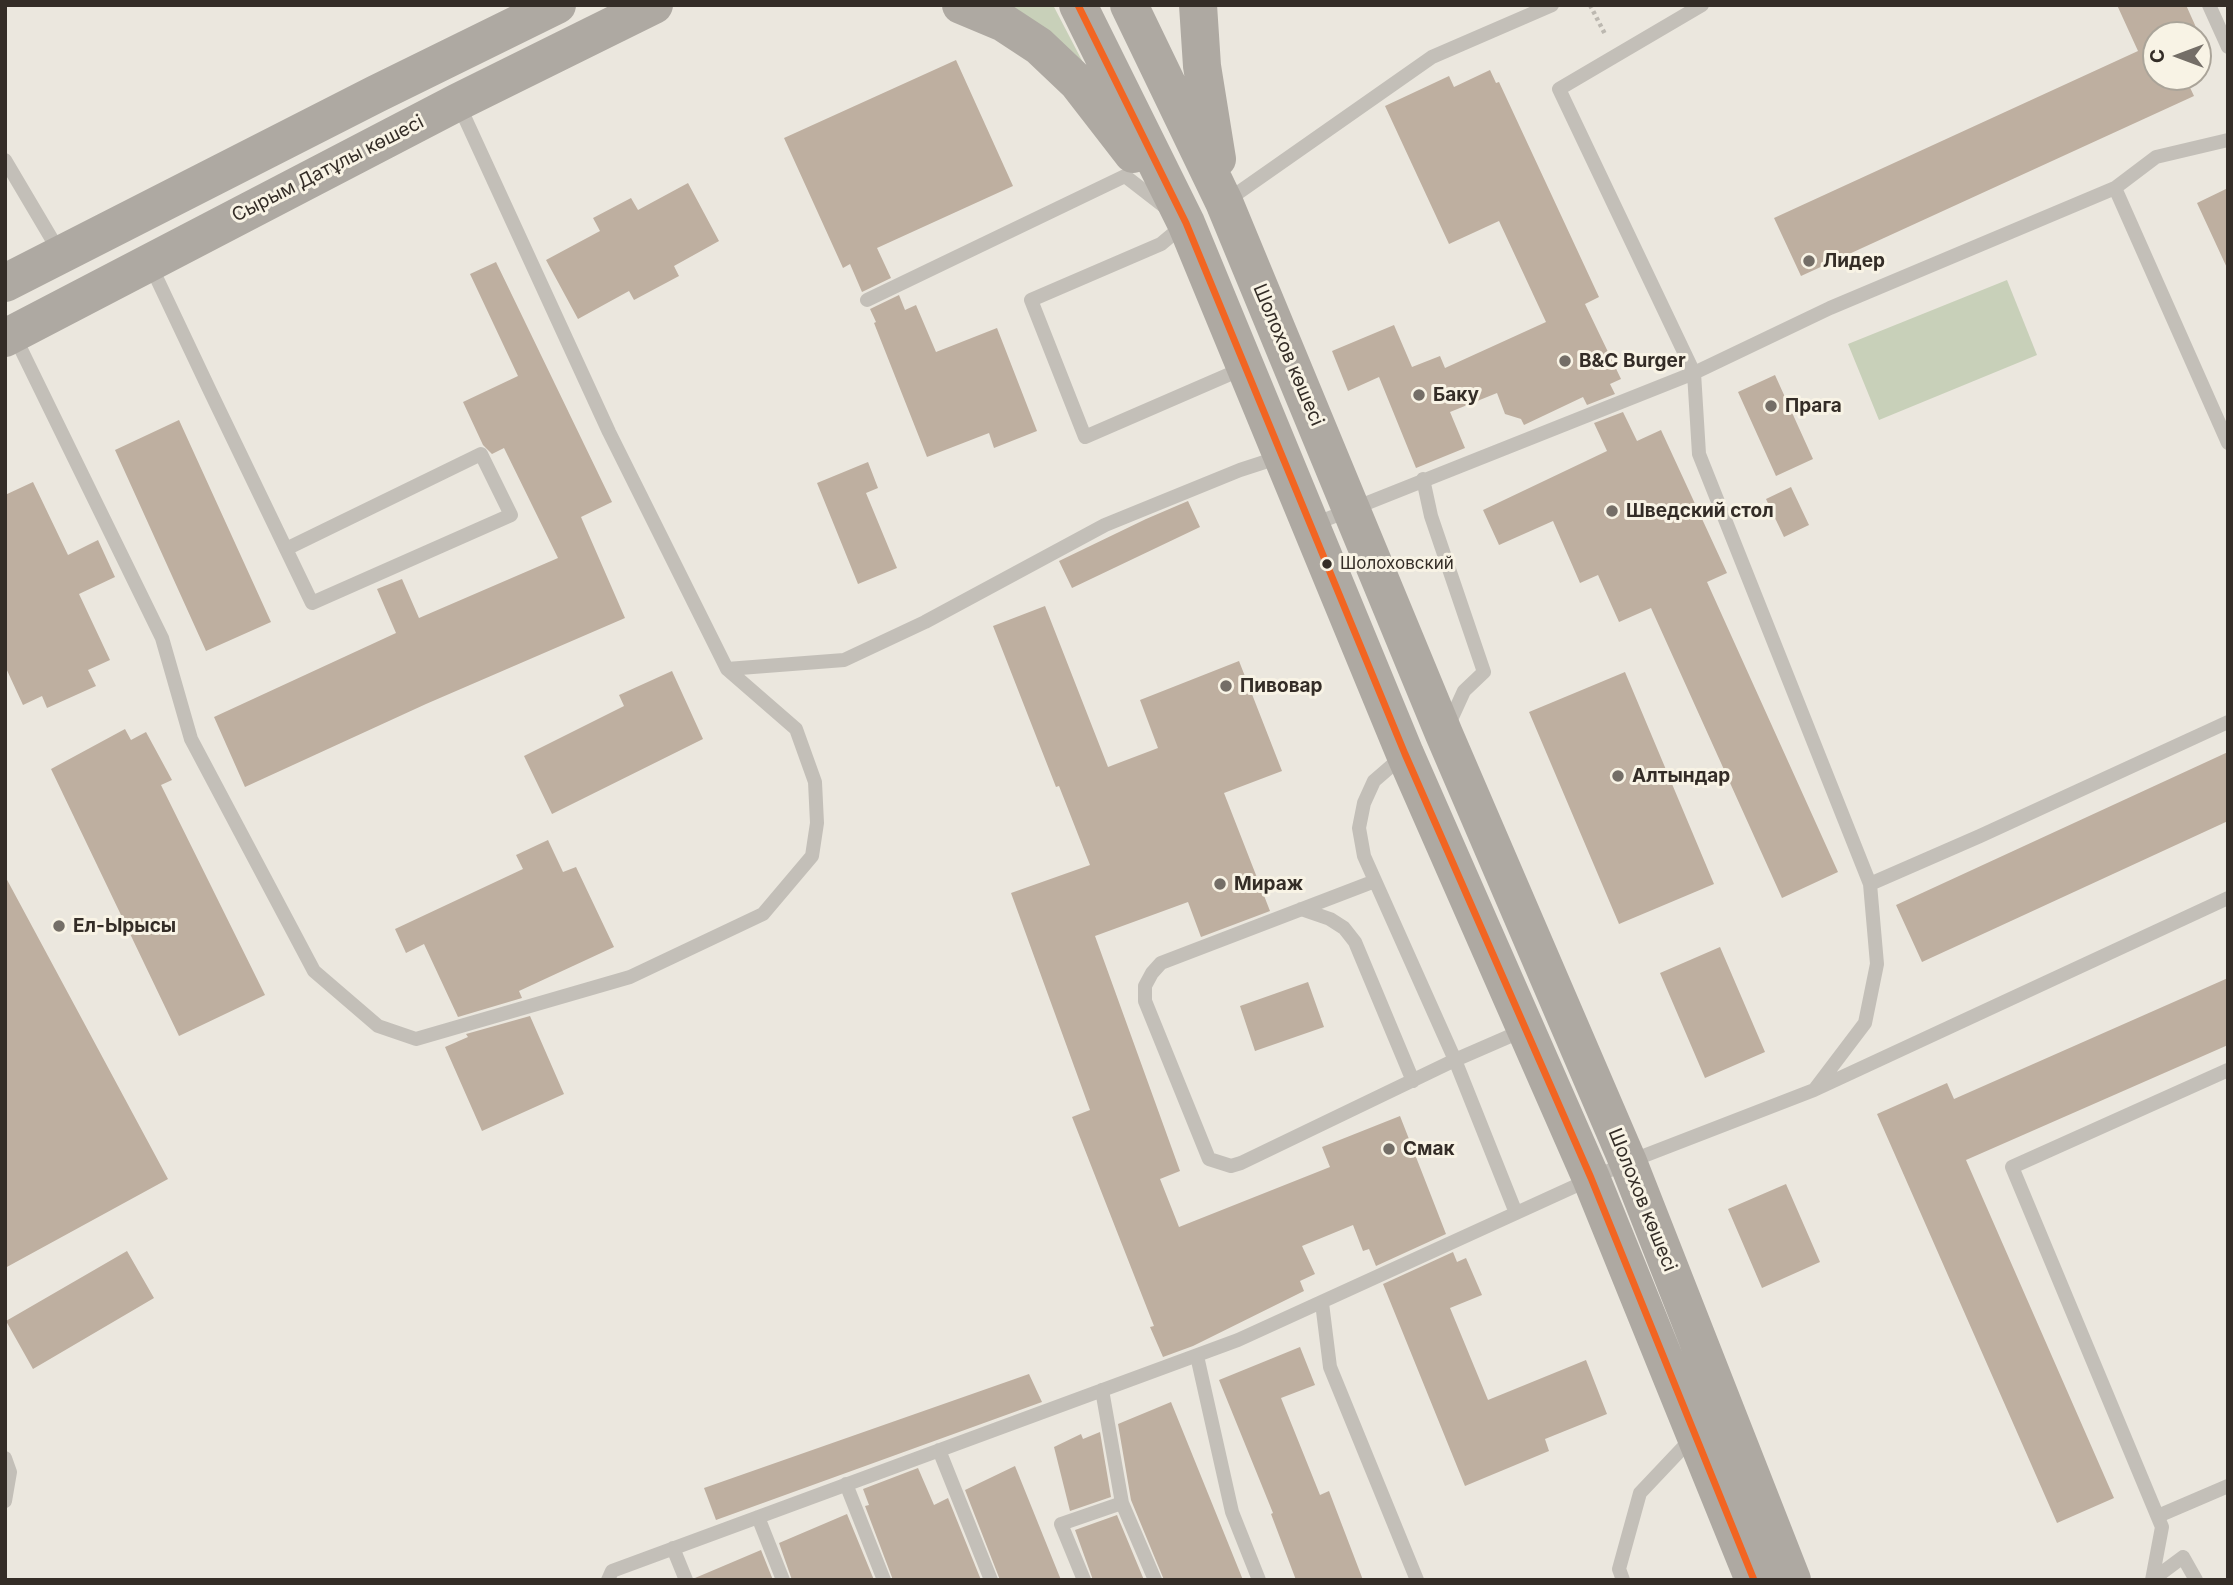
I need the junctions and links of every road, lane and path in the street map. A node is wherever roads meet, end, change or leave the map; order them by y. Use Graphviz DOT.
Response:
graph roads {
  1 [pos="556,5"];
  2 [pos="961,5"];
  3 [pos="1078,5"];
  4 [pos="1129,5"];
  5 [pos="1198,5"];
  6 [pos="1552,5"];
  7 [pos="1590,5"];
  8 [pos="1702,5"];
  9 [pos="2209,5"];
  10 [pos="661,6"];
  11 [pos="2228,47"];
  12 [pos="1616,55"];
  13 [pos="458,102"];
  14 [pos="2228,140"];
  15 [pos="5,160"];
  16 [pos="2115,188"];
  17 [pos="1224,202"];
  18 [pos="1186,223"];
  19 [pos="60,254"];
  20 [pos="149,262"];
  21 [pos="5,283"];
  22 [pos="867,300"];
  23 [pos="9,335"];
  24 [pos="1245,368"];
  25 [pos="1694,373"];
  26 [pos="2228,443"];
  27 [pos="1282,457"];
  28 [pos="1423,479"];
  29 [pos="1352,508"];
  30 [pos="1311,526"];
  31 [pos="286,549"];
  32 [pos="727,669"];
  33 [pos="2228,722"];
  34 [pos="1444,734"];
  35 [pos="1405,754"];
  36 [pos="1375,881"];
  37 [pos="1870,884"];
  38 [pos="2228,898"];
  39 [pos="1301,909"];
  40 [pos="1525,1029"];
  41 [pos="1455,1060"];
  42 [pos="2228,1070"];
  43 [pos="1413,1080"];
  44 [pos="1814,1090"];
  45 [pos="1628,1162"];
  46 [pos="1591,1178"];
  47 [pos="1516,1213"];
  48 [pos="1322,1303"];
  49 [pos="1197,1356"];
  50 [pos="1102,1390"];
  51 [pos="1696,1435"];
  52 [pos="939,1450"];
  53 [pos="5,1458"];
  54 [pos="846,1484"];
  55 [pos="2228,1486"];
  56 [pos="5,1501"];
  57 [pos="1122,1503"];
  58 [pos="2158,1516"];
  59 [pos="758,1517"];
  60 [pos="673,1548"];
  61 [pos="608,1580"];
  62 [pos="686,1580"];
  63 [pos="783,1580"];
  64 [pos="884,1580"];
  65 [pos="991,1580"];
  66 [pos="1084,1580"];
  67 [pos="1155,1580"];
  68 [pos="1259,1580"];
  69 [pos="1417,1580"];
  70 [pos="1623,1580"];
  71 [pos="1754,1580"];
  72 [pos="1793,1580"];
  73 [pos="2152,1580"];
  74 [pos="2196,1580"];
  1 -- 19 [label="highway"];
  2 -- 18 [label="highway"];
  3 -- 18 [label="highway"];
  4 -- 17 [label="highway"];
  5 -- 17 [label="highway"];
  6 -- 17 [label="lane"];
  7 -- 12 [label="path"];
  8 -- 12 [label="lane"];
  9 -- 11 [label="lane"];
  10 -- 13 [label="highway, Сырым Датұлы көшесі"];
  12 -- 25 [label="lane"];
  13 -- 20 [label="highway, Сырым Датұлы көшесі"];
  13 -- 32 [label="lane"];
  14 -- 16 [label="lane"];
  15 -- 19 [label="lane"];
  16 -- 25 [label="lane"];
  16 -- 26 [label="lane"];
  17 -- 29 [label="highway, Шолохов көшесі"];
  18 -- 22 [label="lane"];
  18 -- 24 [label="highway"];
  18 -- 24 [label="lane"];
  19 -- 21 [label="highway"];
  20 -- 23 [label="highway, Сырым Датұлы көшесі"];
  20 -- 31 [label="lane"];
  23 -- 32 [label="lane"];
  24 -- 27 [label="highway"];
  25 -- 28 [label="lane"];
  25 -- 37 [label="lane"];
  27 -- 30 [label="highway, Шолохов көшесі"];
  27 -- 32 [label="lane"];
  28 -- 29 [label="lane"];
  28 -- 34 [label="lane"];
  29 -- 30 [label="lane"];
  29 -- 34 [label="highway, Шолохов көшесі"];
  30 -- 35 [label="highway, Шолохов көшесі"];
  31 -- 31 [label="lane"];
  33 -- 37 [label="lane"];
  34 -- 45 [label="highway, Шолохов көшесі"];
  35 -- 36 [label="lane"];
  35 -- 40 [label="highway, Шолохов көшесі"];
  36 -- 39 [label="lane"];
  36 -- 41 [label="lane"];
  37 -- 44 [label="lane"];
  38 -- 44 [label="lane"];
  39 -- 43 [label="lane"];
  39 -- 43 [label="lane"];
  40 -- 41 [label="lane"];
  40 -- 46 [label="highway, Шолохов көшесі"];
  41 -- 43 [label="lane"];
  41 -- 47 [label="lane"];
  42 -- 58 [label="lane"];
  44 -- 45 [label="lane"];
  45 -- 46 [label="lane"];
  45 -- 72 [label="highway, Шолохов көшесі"];
  46 -- 47 [label="lane"];
  46 -- 51 [label="highway, Шолохов көшесі"];
  47 -- 48 [label="lane"];
  48 -- 49 [label="lane"];
  48 -- 69 [label="lane"];
  49 -- 50 [label="lane"];
  49 -- 68 [label="lane"];
  50 -- 52 [label="lane"];
  50 -- 57 [label="lane"];
  51 -- 70 [label="lane"];
  51 -- 71 [label="highway, Шолохов көшесі"];
  52 -- 54 [label="lane"];
  52 -- 65 [label="lane"];
  53 -- 56 [label="lane"];
  54 -- 59 [label="lane"];
  54 -- 64 [label="lane"];
  55 -- 58 [label="lane"];
  57 -- 66 [label="lane"];
  57 -- 67 [label="lane"];
  58 -- 73 [label="lane"];
  59 -- 60 [label="lane"];
  59 -- 63 [label="lane"];
  60 -- 61 [label="lane"];
  60 -- 62 [label="lane"];
  73 -- 74 [label="lane"];
}
